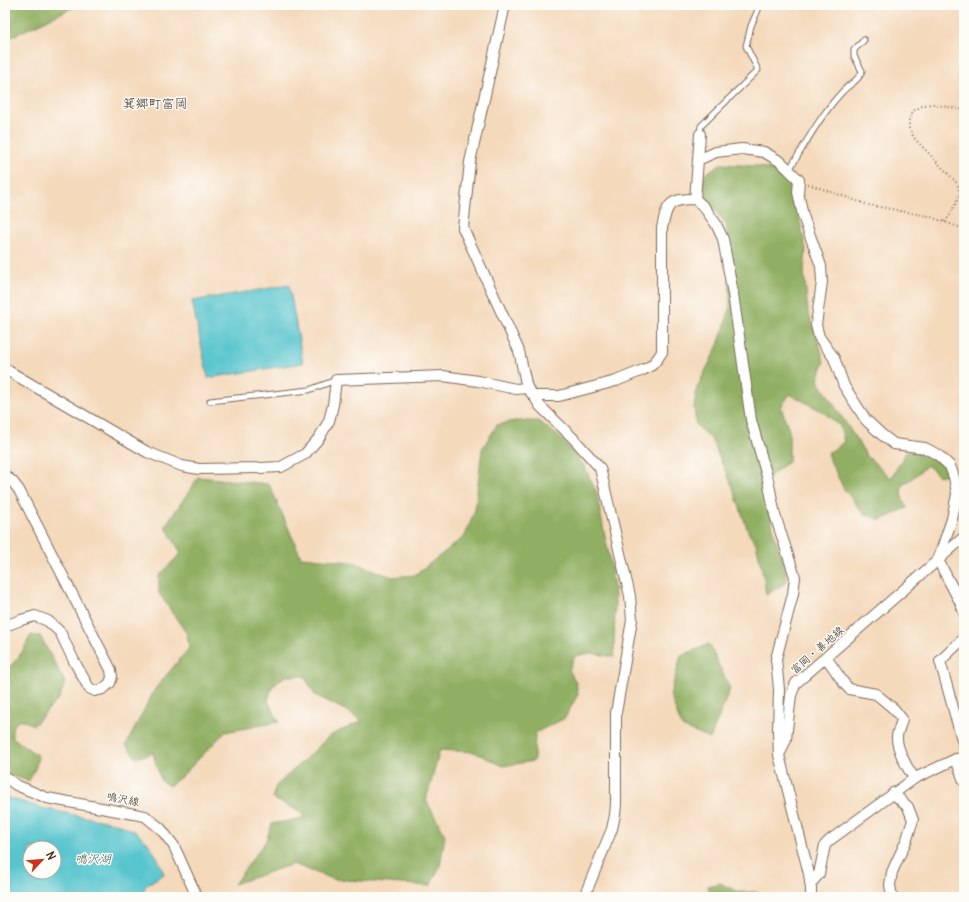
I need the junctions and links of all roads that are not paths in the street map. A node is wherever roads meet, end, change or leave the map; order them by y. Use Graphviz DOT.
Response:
graph roads {
  1 [pos="505,5"];
  2 [pos="760,5"];
  3 [pos="864,40"];
  4 [pos="700,134"];
  5 [pos="698,160"];
  6 [pos="788,170"];
  7 [pos="695,199"];
  8 [pos="5,369"];
  9 [pos="336,380"];
  10 [pos="527,388"];
  11 [pos="534,396"];
  12 [pos="210,401"];
  13 [pos="5,476"];
  14 [pos="964,537"];
  15 [pos="938,560"];
  16 [pos="964,612"];
  17 [pos="5,626"];
  18 [pos="964,638"];
  19 [pos="826,658"];
  20 [pos="964,747"];
  21 [pos="779,755"];
  22 [pos="960,759"];
  23 [pos="5,778"];
  24 [pos="915,778"];
  25 [pos="964,781"];
  26 [pos="893,793"];
  27 [pos="811,883"];
  28 [pos="197,897"];
  29 [pos="584,897"];
  30 [pos="811,897"];
  31 [pos="892,897"];
  1 -- 10 [label="street"];
  2 -- 4 [label="lane"];
  3 -- 6 [label="lane"];
  4 -- 5 [label="street"];
  5 -- 6 [label="street"];
  5 -- 7 [label="street"];
  6 -- 15 [label="street"];
  7 -- 11 [label="street"];
  7 -- 21 [label="street"];
  8 -- 9 [label="street"];
  9 -- 10 [label="street"];
  9 -- 12 [label="lane"];
  10 -- 11 [label="street"];
  11 -- 29 [label="street"];
  13 -- 17 [label="street"];
  14 -- 15 [label="street, 富岡・善地線"];
  15 -- 16 [label="street"];
  15 -- 19 [label="street, 富岡・善地線"];
  18 -- 20 [label="street"];
  19 -- 21 [label="street, 富岡・善地線"];
  19 -- 24 [label="street"];
  21 -- 27 [label="street"];
  22 -- 24 [label="street"];
  22 -- 25 [label="street"];
  23 -- 28 [label="street, 鳴沢線"];
  24 -- 26 [label="street"];
  26 -- 27 [label="street"];
  26 -- 31 [label="street"];
  27 -- 30 [label="street"];
}
